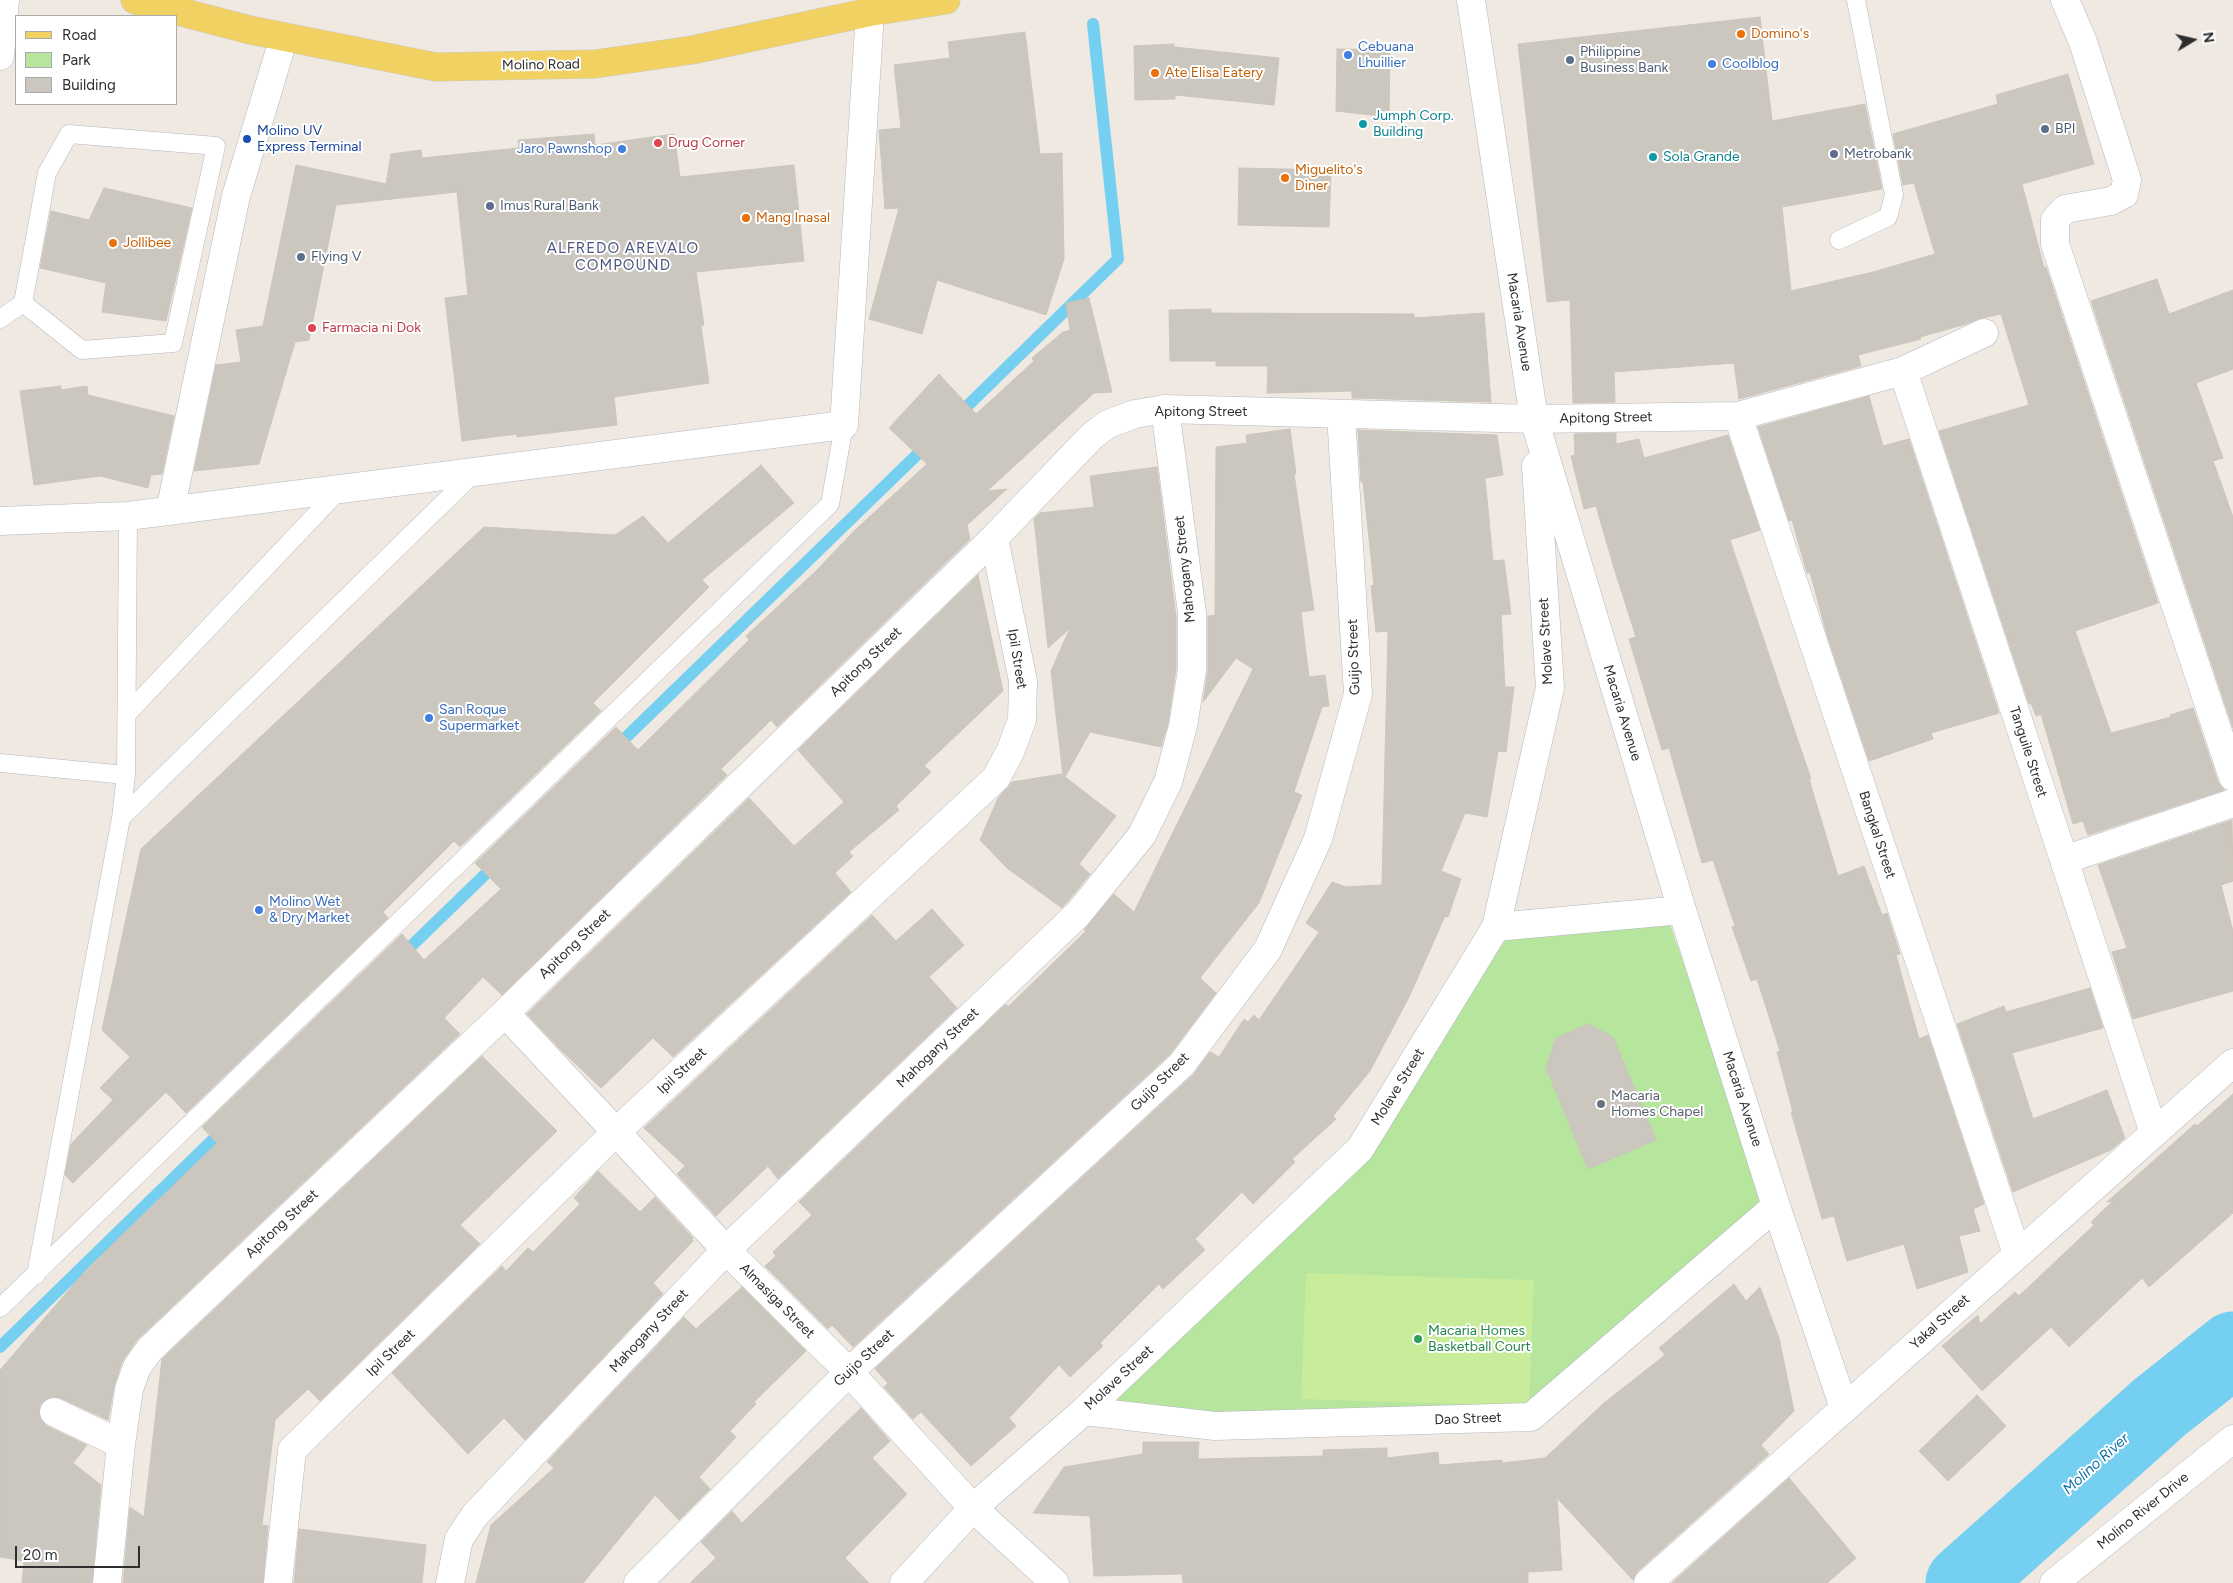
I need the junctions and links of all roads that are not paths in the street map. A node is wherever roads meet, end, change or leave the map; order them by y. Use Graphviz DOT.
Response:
graph roads {
  1 [pos="5,0"];
  2 [pos="135,0"];
  3 [pos="947,0"];
  4 [pos="1471,0"];
  5 [pos="1856,0"];
  6 [pos="2065,0"];
  7 [pos="869,6"];
  8 [pos="284,38"];
  9 [pos="0,56"];
  10 [pos="1839,240"];
  11 [pos="23,303"];
  12 [pos="0,319"];
  13 [pos="1984,333"];
  14 [pos="1903,371"];
  15 [pos="1165,409"];
  16 [pos="1341,414"];
  17 [pos="1738,416"];
  18 [pos="1534,419"];
  19 [pos="844,425"];
  20 [pos="477,470"];
  21 [pos="341,488"];
  22 [pos="170,511"];
  23 [pos="128,516"];
  24 [pos="0,521"];
  25 [pos="994,538"];
  26 [pos="127,714"];
  27 [pos="0,763"];
  28 [pos="126,775"];
  29 [pos="2233,778"];
  30 [pos="2233,803"];
  31 [pos="122,818"];
  32 [pos="2064,860"];
  33 [pos="1682,910"];
  34 [pos="1496,927"];
  35 [pos="505,1013"];
  36 [pos="2233,1063"];
  37 [pos="617,1131"];
  38 [pos="2154,1133"];
  39 [pos="1776,1206"];
  40 [pos="726,1250"];
  41 [pos="2016,1254"];
  42 [pos="36,1275"];
  43 [pos="0,1308"];
  44 [pos="849,1372"];
  45 [pos="1844,1408"];
  46 [pos="1084,1411"];
  47 [pos="54,1412"];
  48 [pos="2233,1439"];
  49 [pos="121,1444"];
  50 [pos="973,1508"];
  51 [pos="107,1583"];
  52 [pos="278,1583"];
  53 [pos="450,1583"];
  54 [pos="638,1583"];
  55 [pos="904,1583"];
  56 [pos="1055,1583"];
  57 [pos="1648,1583"];
  58 [pos="2054,1583"];
  1 -- 9 [label="street"];
  2 -- 8 [label="main road, Molino Road"];
  3 -- 7 [label="main road, Molino Road"];
  4 -- 18 [label="street, Macaria Avenue"];
  5 -- 10 [label="lane"];
  6 -- 29 [label="street"];
  7 -- 8 [label="main road, Molino Road"];
  7 -- 19 [label="street"];
  8 -- 22 [label="street"];
  11 -- 11 [label="lane"];
  11 -- 12 [label="lane"];
  13 -- 14 [label="street, Apitong Street"];
  14 -- 17 [label="street, Apitong Street"];
  14 -- 32 [label="street, Tanguile Street"];
  15 -- 16 [label="street, Apitong Street"];
  15 -- 25 [label="street, Apitong Street"];
  15 -- 40 [label="street, Mahogany Street"];
  16 -- 18 [label="street, Apitong Street"];
  16 -- 44 [label="street, Guijo Street"];
  17 -- 18 [label="street, Apitong Street"];
  17 -- 41 [label="street, Bangkal Street"];
  18 -- 33 [label="street, Macaria Avenue"];
  18 -- 34 [label="street, Molave Street"];
  19 -- 20 [label="street"];
  19 -- 42 [label="lane"];
  20 -- 21 [label="street"];
  20 -- 31 [label="lane"];
  21 -- 22 [label="street"];
  21 -- 26 [label="lane"];
  22 -- 23 [label="street"];
  23 -- 24 [label="street"];
  23 -- 26 [label="lane"];
  25 -- 35 [label="street, Apitong Street"];
  25 -- 37 [label="street, Ipil Street"];
  26 -- 28 [label="lane"];
  27 -- 28 [label="lane"];
  28 -- 31 [label="lane"];
  30 -- 32 [label="street"];
  31 -- 42 [label="lane"];
  32 -- 38 [label="street, Tanguile Street"];
  33 -- 34 [label="street"];
  33 -- 39 [label="street, Macaria Avenue"];
  34 -- 46 [label="street, Molave Street"];
  35 -- 37 [label="street, Almasiga Street"];
  35 -- 49 [label="street, Apitong Street"];
  36 -- 38 [label="street, Yakal Street"];
  37 -- 40 [label="street, Almasiga Street"];
  37 -- 52 [label="street, Ipil Street"];
  38 -- 41 [label="street, Yakal Street"];
  39 -- 45 [label="street, Macaria Avenue"];
  39 -- 46 [label="street, Dao Street"];
  40 -- 44 [label="street, Almasiga Street"];
  40 -- 53 [label="street, Mahogany Street"];
  41 -- 45 [label="street, Yakal Street"];
  42 -- 43 [label="lane"];
  44 -- 50 [label="street, Almasiga Street"];
  44 -- 54 [label="street, Guijo Street"];
  45 -- 57 [label="street, Yakal Street"];
  46 -- 50 [label="street, Molave Street"];
  47 -- 49 [label="street"];
  48 -- 58 [label="street, Molino River Drive"];
  49 -- 51 [label="street, Apitong Street"];
  50 -- 55 [label="street, Molave Street"];
  50 -- 56 [label="street, Almasiga Street"];
}
